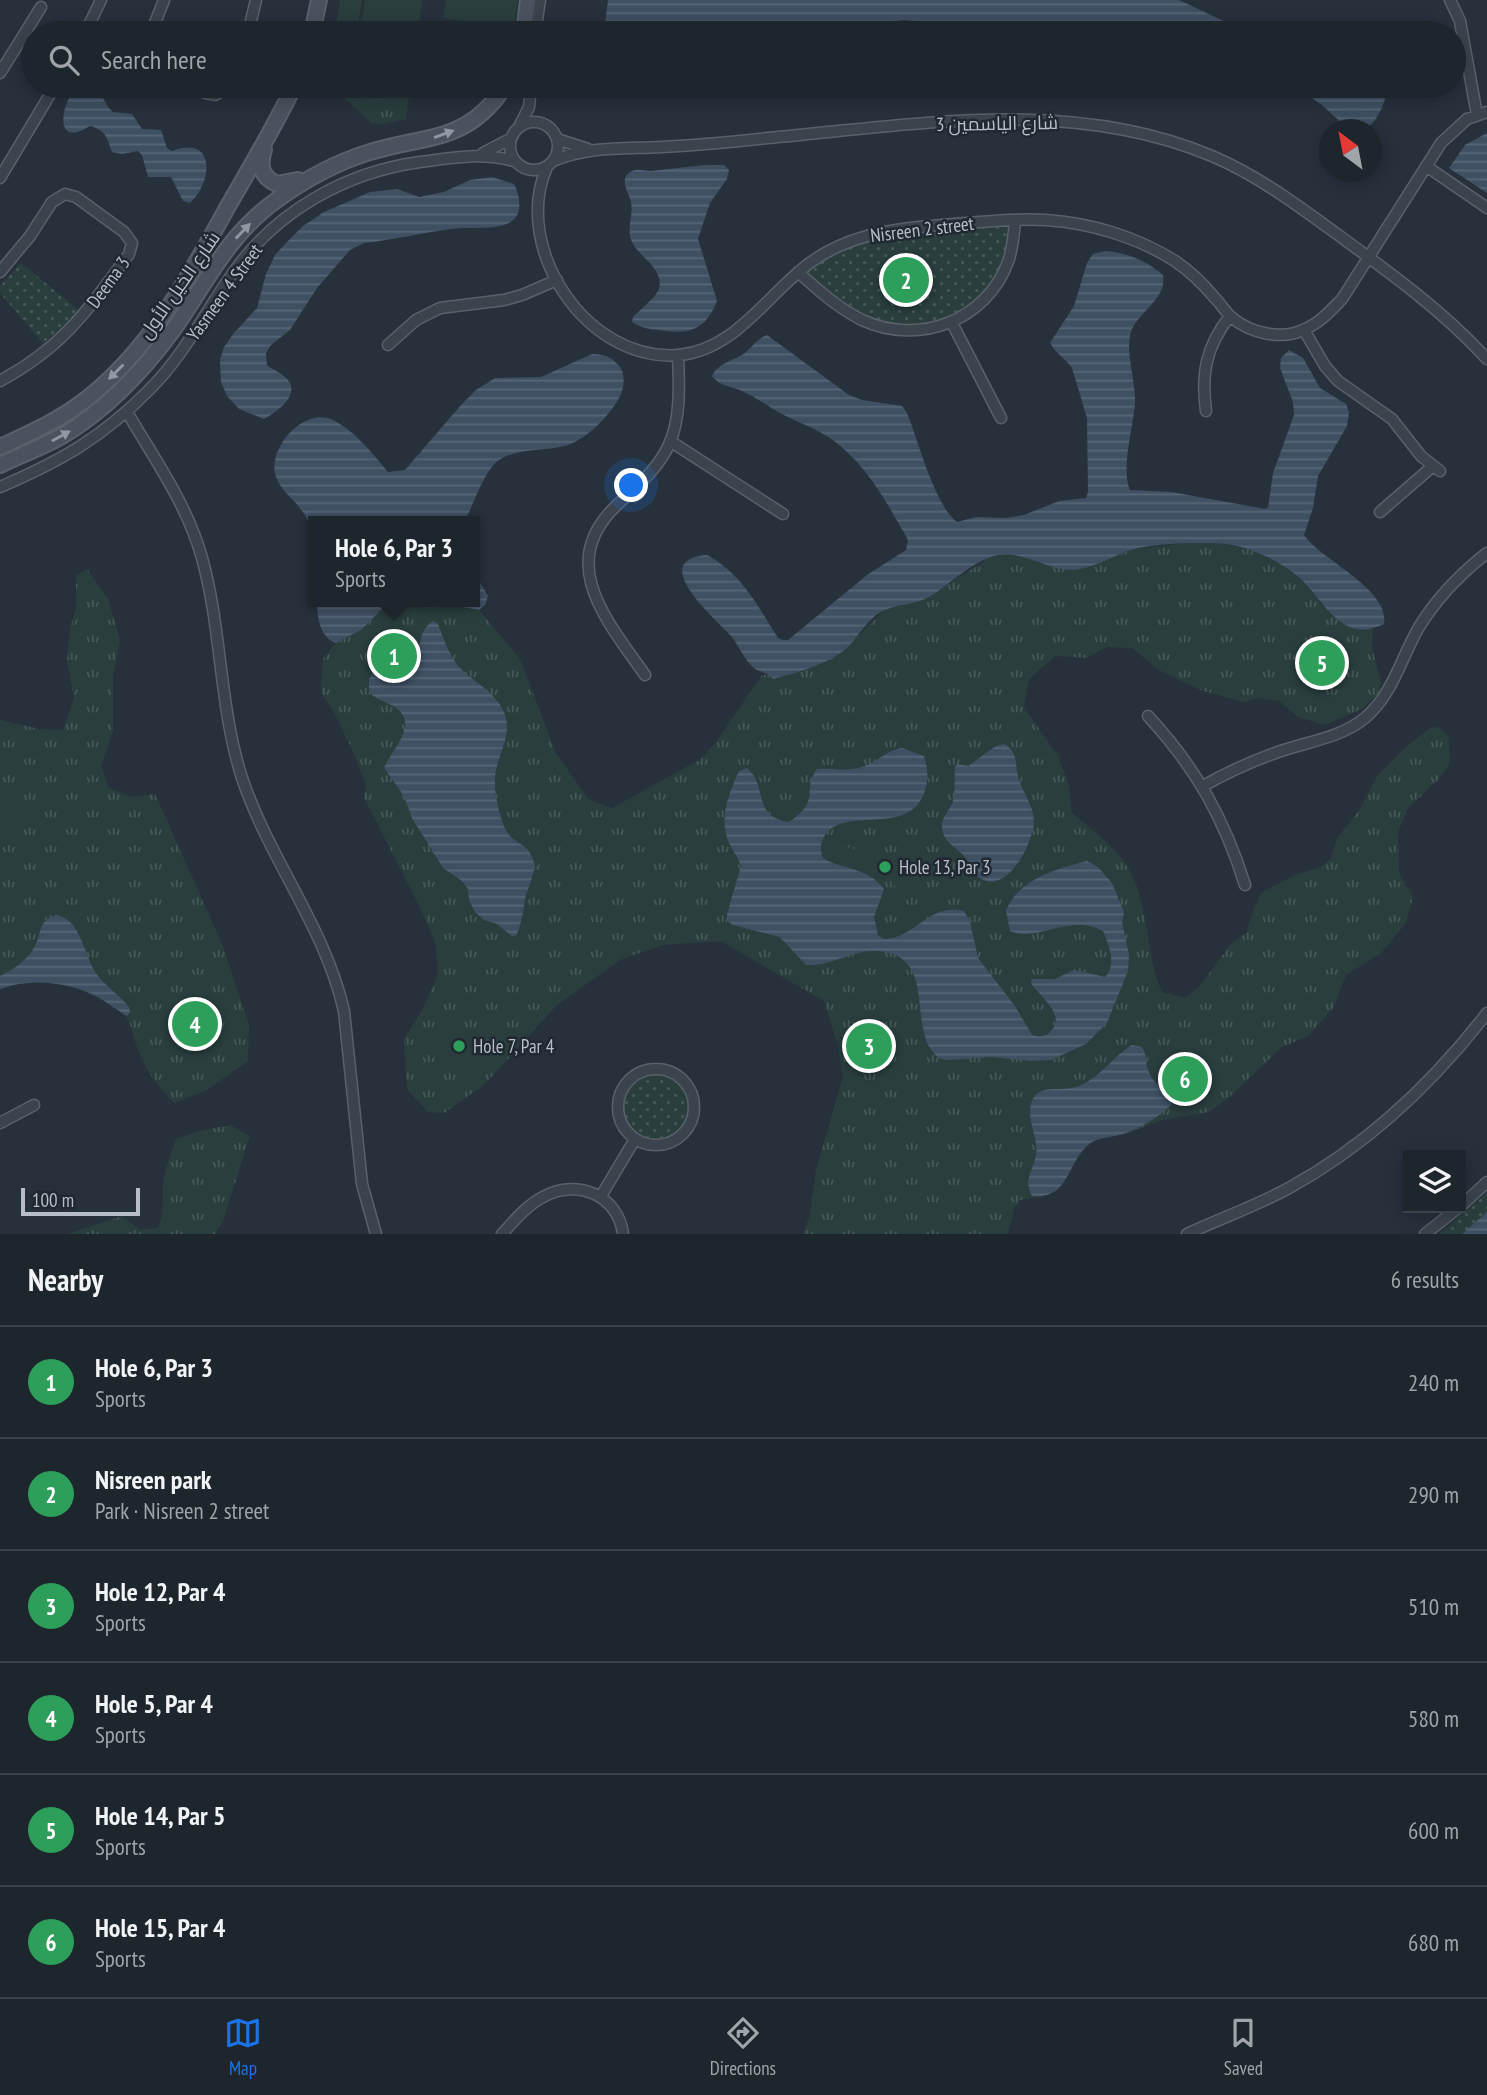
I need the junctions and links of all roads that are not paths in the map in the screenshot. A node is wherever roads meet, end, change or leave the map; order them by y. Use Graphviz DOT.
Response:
graph roads {
  1 [pos="88,0"];
  2 [pos="164,0"];
  3 [pos="256,0"];
  4 [pos="319,0"];
  5 [pos="528,0"];
  6 [pos="540,0"];
  7 [pos="1450,0"];
  8 [pos="100,2"];
  9 [pos="41,7"];
  10 [pos="32,21"];
  11 [pos="91,21"];
  12 [pos="155,21"];
  13 [pos="251,21"];
  14 [pos="315,21"];
  15 [pos="525,21"];
  16 [pos="537,21"];
  17 [pos="1460,21"];
  18 [pos="21,39"];
  19 [pos="1466,46"];
  20 [pos="0,49"];
  21 [pos="9,58"];
  22 [pos="0,73"];
  23 [pos="48,98"];
  24 [pos="287,98"];
  25 [pos="495,98"];
  26 [pos="530,98"];
  27 [pos="1482,113"];
  28 [pos="519,127"];
  29 [pos="270,132"];
  30 [pos="510,139"];
  31 [pos="557,139"];
  32 [pos="592,149"];
  33 [pos="479,155"];
  34 [pos="514,161"];
  35 [pos="550,164"];
  36 [pos="1426,166"];
  37 [pos="525,169"];
  38 [pos="317,173"];
  39 [pos="0,178"];
  40 [pos="537,200"];
  41 [pos="1487,208"];
  42 [pos="1015,220"];
  43 [pos="1368,257"];
  44 [pos="1,271"];
  45 [pos="798,272"];
  46 [pos="557,280"];
  47 [pos="1230,316"];
  48 [pos="952,323"];
  49 [pos="1304,330"];
  50 [pos="388,345"];
  51 [pos="678,355"];
  52 [pos="1487,359"];
  53 [pos="0,381"];
  54 [pos="1206,411"];
  55 [pos="127,412"];
  56 [pos="1001,418"];
  57 [pos="670,441"];
  58 [pos="0,447"];
  59 [pos="0,465"];
  60 [pos="0,487"];
  61 [pos="1380,512"];
  62 [pos="783,514"];
  63 [pos="1487,553"];
  64 [pos="645,676"];
  65 [pos="1148,716"];
  66 [pos="1203,786"];
  67 [pos="1245,885"];
  68 [pos="1487,1013"];
  69 [pos="34,1105"];
  70 [pos="0,1123"];
  71 [pos="635,1139"];
  72 [pos="1487,1182"];
  73 [pos="601,1196"];
  74 [pos="1466,1201"];
  75 [pos="1452,1213"];
  76 [pos="376,1234"];
  77 [pos="502,1234"];
  78 [pos="624,1234"];
  79 [pos="1188,1234"];
  80 [pos="1425,1234"];
  1 -- 8 [label="street"];
  2 -- 12 [label="street"];
  3 -- 13 [label="street"];
  4 -- 14 [label="main road"];
  5 -- 15 [label="main road"];
  6 -- 16 [label="street"];
  7 -- 17 [label="street"];
  8 -- 11 [label="street"];
  9 -- 10 [label="street"];
  18 -- 21 [label="street"];
  19 -- 27 [label="street"];
  20 -- 21 [label="street"];
  21 -- 22 [label="street"];
  23 -- 39 [label="street"];
  24 -- 29 [label="main road, شارع الخيل الأول"];
  38 -- 25 [label="main road, شارع الخيل الأول, one-way"];
  26 -- 28 [label="street"];
  27 -- 36 [label="street"];
  28 -- 30 [label="street"];
  28 -- 31 [label="street"];
  29 -- 38 [label="main road"];
  29 -- 58 [label="main road, شارع الخيل الأول, one-way"];
  30 -- 33 [label="street"];
  30 -- 34 [label="street"];
  31 -- 32 [label="street, شارع الياسمين 3"];
  31 -- 35 [label="street"];
  32 -- 35 [label="street, شارع الياسمين 3"];
  32 -- 43 [label="street, شارع الياسمين 3"];
  33 -- 34 [label="street"];
  33 -- 55 [label="street, Yasmeen 4 Street"];
  34 -- 37 [label="street"];
  35 -- 37 [label="street"];
  35 -- 40 [label="street, Nisreen 2 street"];
  36 -- 41 [label="street"];
  36 -- 43 [label="street"];
  37 -- 40 [label="street, Nisreen 2 street"];
  59 -- 38 [label="main road, شارع الخيل الأول, one-way"];
  40 -- 46 [label="street, Nisreen 2 street"];
  42 -- 45 [label="street, Nisreen 2 street"];
  42 -- 47 [label="street, Nisreen 2 street"];
  42 -- 48 [label="street"];
  43 -- 49 [label="street"];
  43 -- 52 [label="street, شارع الياسمين 3"];
  44 -- 53 [label="street, Deema 3"];
  45 -- 48 [label="street"];
  45 -- 51 [label="street, Nisreen 2 street"];
  46 -- 50 [label="street"];
  46 -- 51 [label="street, Nisreen 2 street"];
  47 -- 49 [label="street, Nisreen 2 street"];
  47 -- 54 [label="street"];
  48 -- 56 [label="street"];
  49 -- 61 [label="street"];
  51 -- 57 [label="street"];
  55 -- 60 [label="street, Yasmeen 4 Street"];
  55 -- 76 [label="street"];
  57 -- 62 [label="street"];
  57 -- 64 [label="street"];
  63 -- 66 [label="street"];
  65 -- 66 [label="street"];
  66 -- 67 [label="street"];
  68 -- 79 [label="street"];
  69 -- 70 [label="street"];
  71 -- 71 [label="street"];
  71 -- 73 [label="street"];
  72 -- 74 [label="street"];
  73 -- 77 [label="street"];
  73 -- 78 [label="street"];
  75 -- 80 [label="street"];
}
